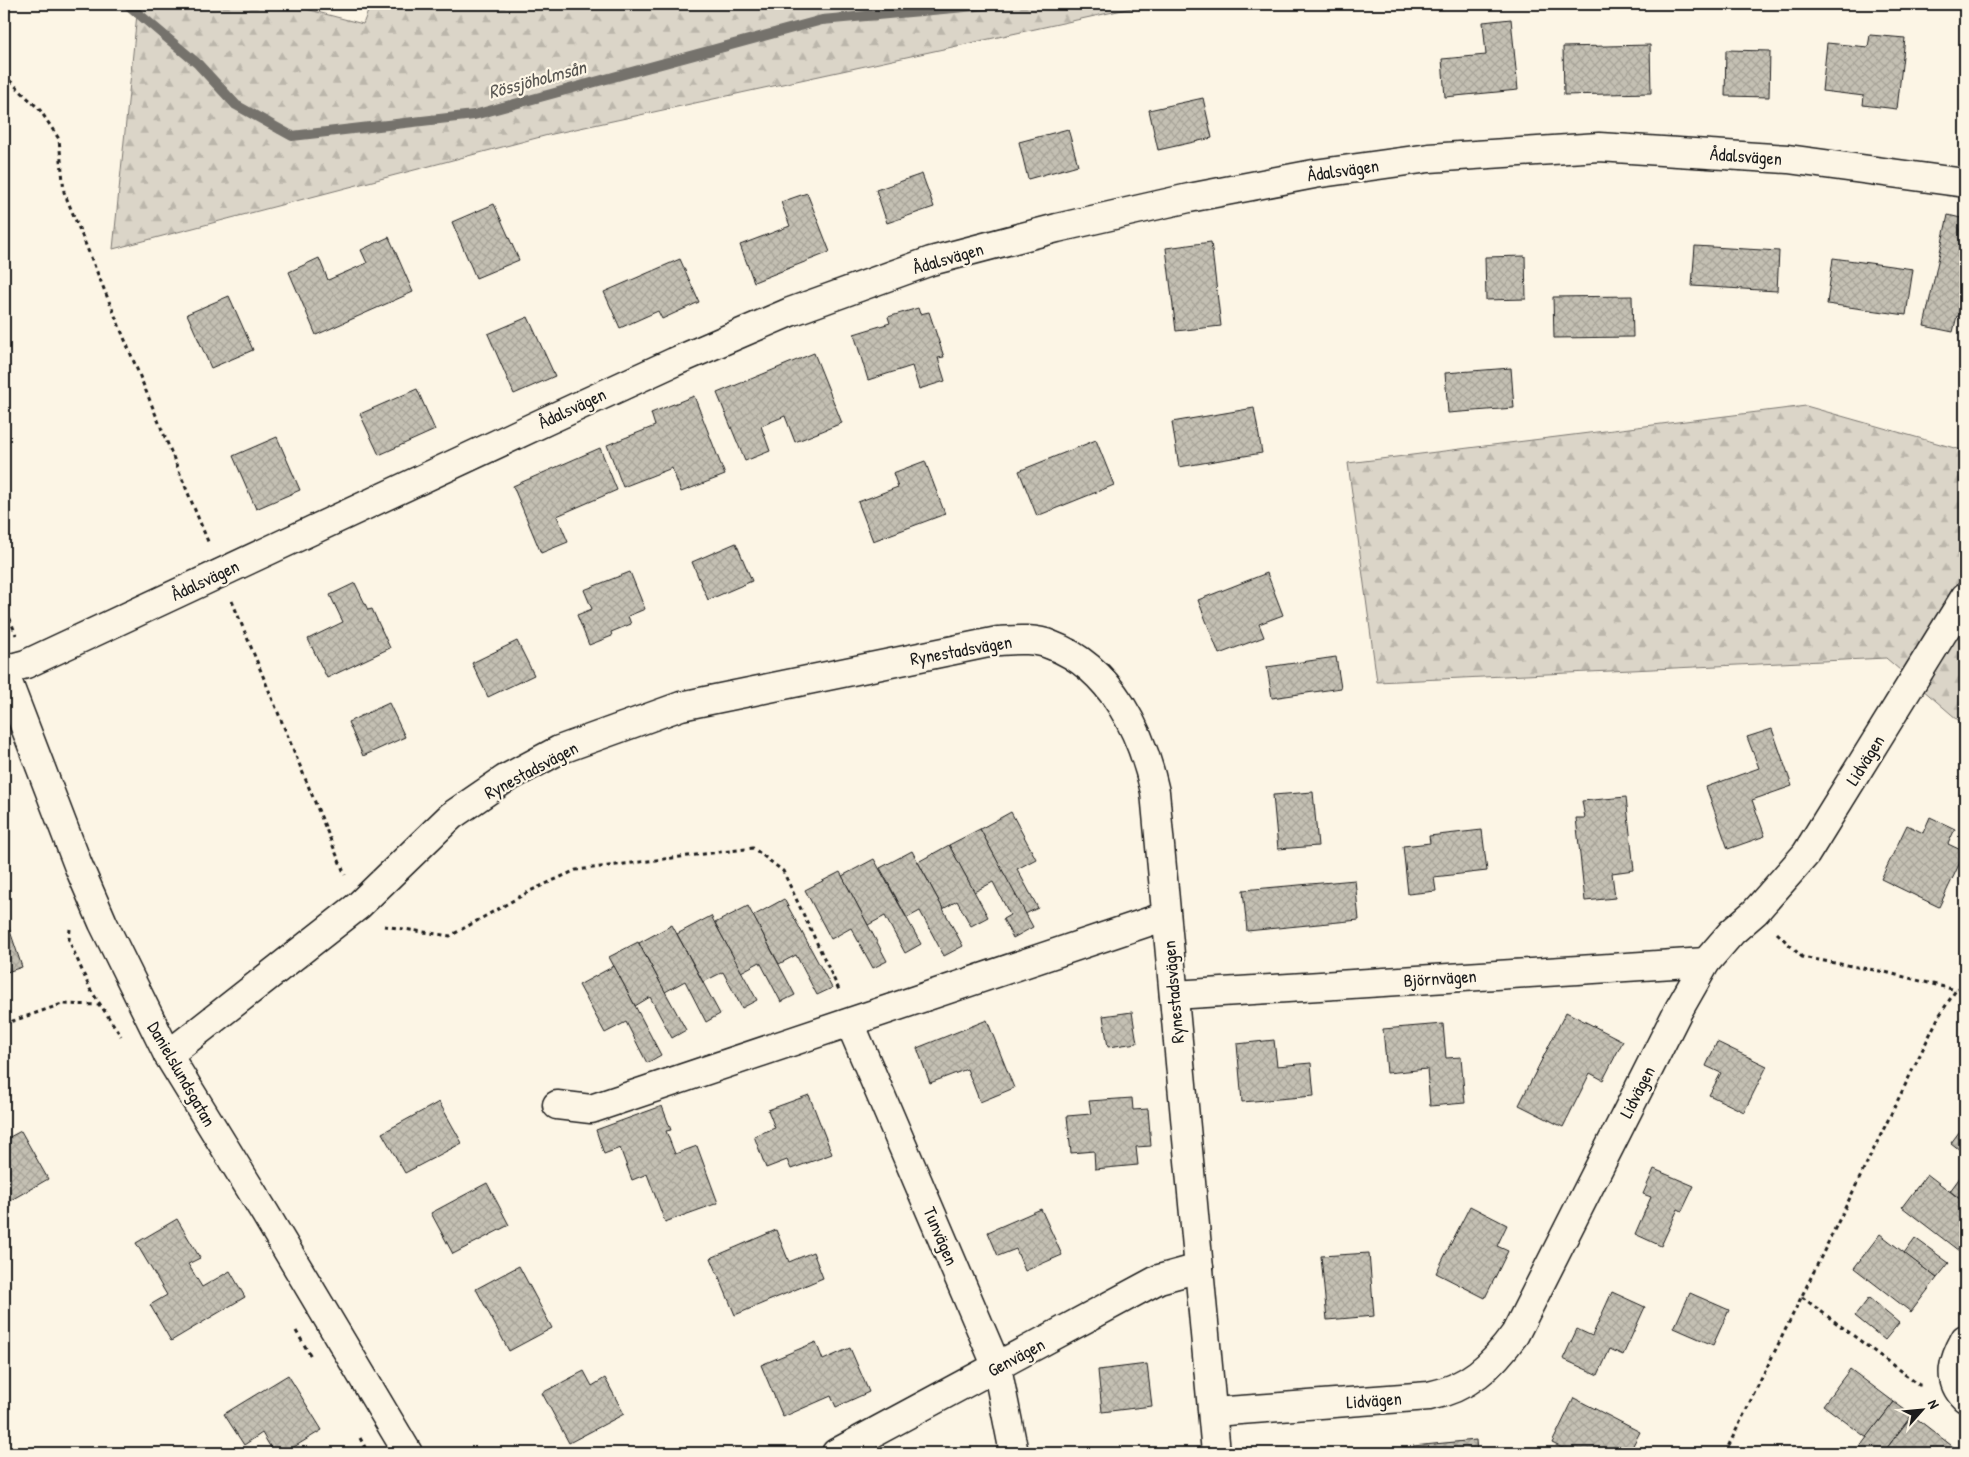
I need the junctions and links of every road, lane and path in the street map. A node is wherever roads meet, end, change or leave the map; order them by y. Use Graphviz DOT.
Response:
graph roads {
  1 [pos="4,75"];
  2 [pos="1965,183"];
  3 [pos="220,573"];
  4 [pos="1965,597"];
  5 [pos="4,671"];
  6 [pos="358,906"];
  7 [pos="1755,912"];
  8 [pos="1166,916"];
  9 [pos="1706,962"];
  10 [pos="1965,986"];
  11 [pos="1956,990"];
  12 [pos="1174,995"];
  13 [pos="102,1005"];
  14 [pos="850,1023"];
  15 [pos="4,1024"];
  16 [pos="168,1054"];
  17 [pos="557,1105"];
  18 [pos="1199,1268"];
  19 [pos="1802,1297"];
  20 [pos="1965,1339"];
  21 [pos="997,1367"];
  22 [pos="1960,1391"];
  23 [pos="1213,1412"];
  24 [pos="408,1453"];
  25 [pos="836,1453"];
  26 [pos="1014,1453"];
  27 [pos="1216,1453"];
  28 [pos="1725,1453"];
  1 -- 3 [label="path"];
  2 -- 3 [label="street, Ådalsvägen"];
  3 -- 5 [label="street, Ådalsvägen"];
  3 -- 6 [label="path"];
  4 -- 7 [label="street, Lidvägen"];
  5 -- 16 [label="street, Danielslundsgatan"];
  6 -- 8 [label="street, Rynestadsvägen"];
  6 -- 14 [label="path"];
  6 -- 16 [label="street, Rynestadsvägen"];
  7 -- 9 [label="street, Lidvägen"];
  7 -- 11 [label="path"];
  8 -- 12 [label="street, Rynestadsvägen"];
  8 -- 14 [label="street"];
  9 -- 12 [label="street, Björnvägen"];
  9 -- 23 [label="street, Lidvägen"];
  10 -- 11 [label="path"];
  11 -- 19 [label="path"];
  12 -- 18 [label="street, Rynestadsvägen"];
  13 -- 15 [label="path"];
  14 -- 17 [label="street"];
  14 -- 21 [label="street, Tunvägen"];
  16 -- 24 [label="street, Danielslundsgatan"];
  18 -- 21 [label="street, Genvägen"];
  18 -- 23 [label="street, Rynestadsvägen"];
  19 -- 22 [label="path"];
  19 -- 28 [label="path"];
  20 -- 22 [label="street"];
  21 -- 25 [label="street, Genvägen"];
  21 -- 26 [label="street, Tunvägen"];
  23 -- 27 [label="street, Rynestadsvägen"];
}
